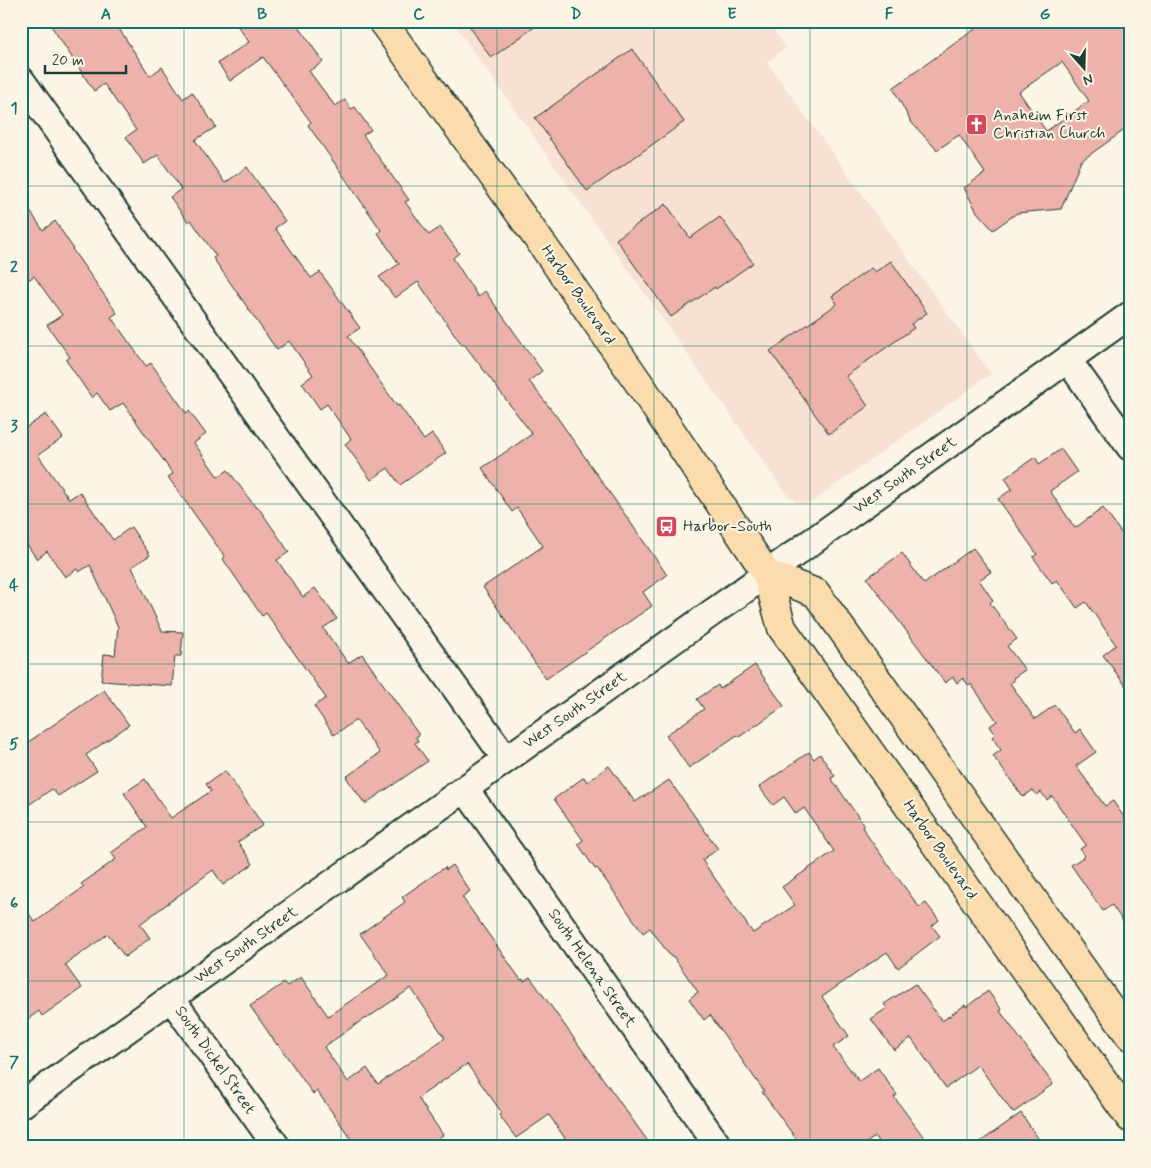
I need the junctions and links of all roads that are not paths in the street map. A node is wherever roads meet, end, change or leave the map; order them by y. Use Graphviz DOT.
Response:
graph roads {
  1 [pos="382,21"];
  2 [pos="21,80"];
  3 [pos="1130,315"];
  4 [pos="1068,360"];
  5 [pos="1130,447"];
  6 [pos="767,574"];
  7 [pos="506,759"];
  8 [pos="466,789"];
  9 [pos="171,998"];
  10 [pos="1130,1036"];
  11 [pos="21,1105"];
  12 [pos="1130,1118"];
  13 [pos="277,1147"];
  14 [pos="719,1147"];
  1 -- 6 [label="main road, Harbor Boulevard"];
  2 -- 7 [label="street"];
  3 -- 4 [label="street, West South Street"];
  4 -- 5 [label="street"];
  4 -- 6 [label="street, West South Street"];
  6 -- 7 [label="street, West South Street"];
  6 -- 10 [label="main road"];
  6 -- 12 [label="main road, Harbor Boulevard"];
  7 -- 8 [label="street, West South Street"];
  8 -- 9 [label="street, West South Street"];
  8 -- 14 [label="street, South Helena Street"];
  9 -- 11 [label="street, West South Street"];
  9 -- 13 [label="street, South Dickel Street"];
}
